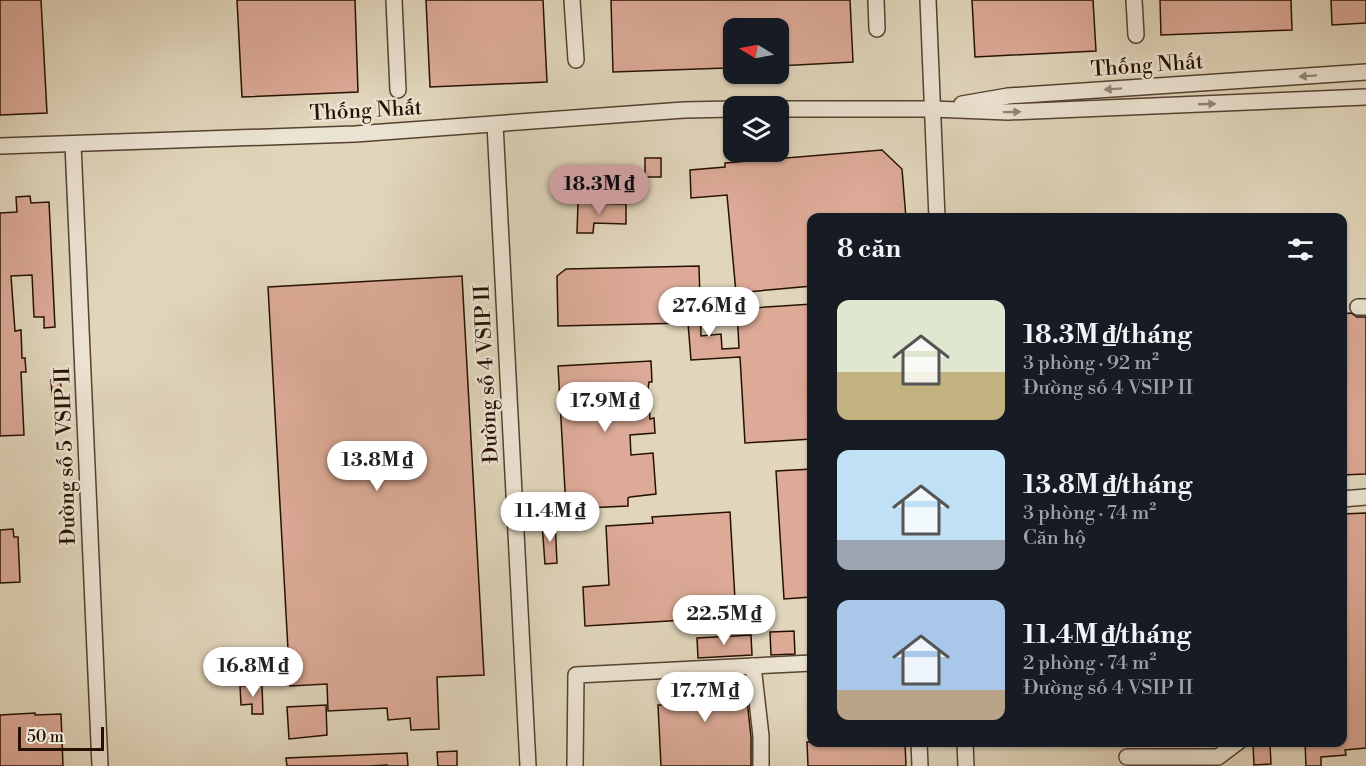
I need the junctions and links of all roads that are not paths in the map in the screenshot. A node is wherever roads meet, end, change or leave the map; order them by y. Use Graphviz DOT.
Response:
graph roads {
  1 [pos="394,0"];
  2 [pos="572,0"];
  3 [pos="876,0"];
  4 [pos="928,0"];
  5 [pos="1134,0"];
  6 [pos="877,29"];
  7 [pos="1136,35"];
  8 [pos="576,60"];
  9 [pos="1366,72"];
  10 [pos="398,90"];
  11 [pos="1366,97"];
  12 [pos="789,109"];
  13 [pos="932,109"];
  14 [pos="723,110"];
  15 [pos="495,124"];
  16 [pos="73,144"];
  17 [pos="0,146"];
  18 [pos="937,213"];
  19 [pos="1366,497"];
  20 [pos="1347,499"];
  21 [pos="807,663"];
  22 [pos="753,666"];
  23 [pos="919,747"];
  24 [pos="964,747"];
  25 [pos="1232,747"];
  26 [pos="1127,758"];
  27 [pos="100,766"];
  28 [pos="528,766"];
  29 [pos="575,766"];
  30 [pos="760,766"];
  31 [pos="920,766"];
  32 [pos="966,766"];
  1 -- 10 [label="street"];
  2 -- 8 [label="street"];
  3 -- 6 [label="street"];
  4 -- 13 [label="street"];
  5 -- 7 [label="street"];
  9 -- 13 [label="street, Thống Nhất, one-way"];
  13 -- 11 [label="street, Thống Nhất, one-way"];
  12 -- 13 [label="street, Thống Nhất"];
  13 -- 18 [label="street"];
  14 -- 15 [label="street, Thống Nhất"];
  15 -- 16 [label="street, Thống Nhất"];
  15 -- 28 [label="street, Đường số 4 VSIP II"];
  16 -- 17 [label="street, Thống Nhất"];
  16 -- 27 [label="street, Đường số 5 VSIP II"];
  19 -- 20 [label="street"];
  21 -- 22 [label="street"];
  22 -- 29 [label="street"];
  22 -- 30 [label="street"];
  23 -- 31 [label="street"];
  24 -- 32 [label="street"];
  25 -- 26 [label="street"];
}
